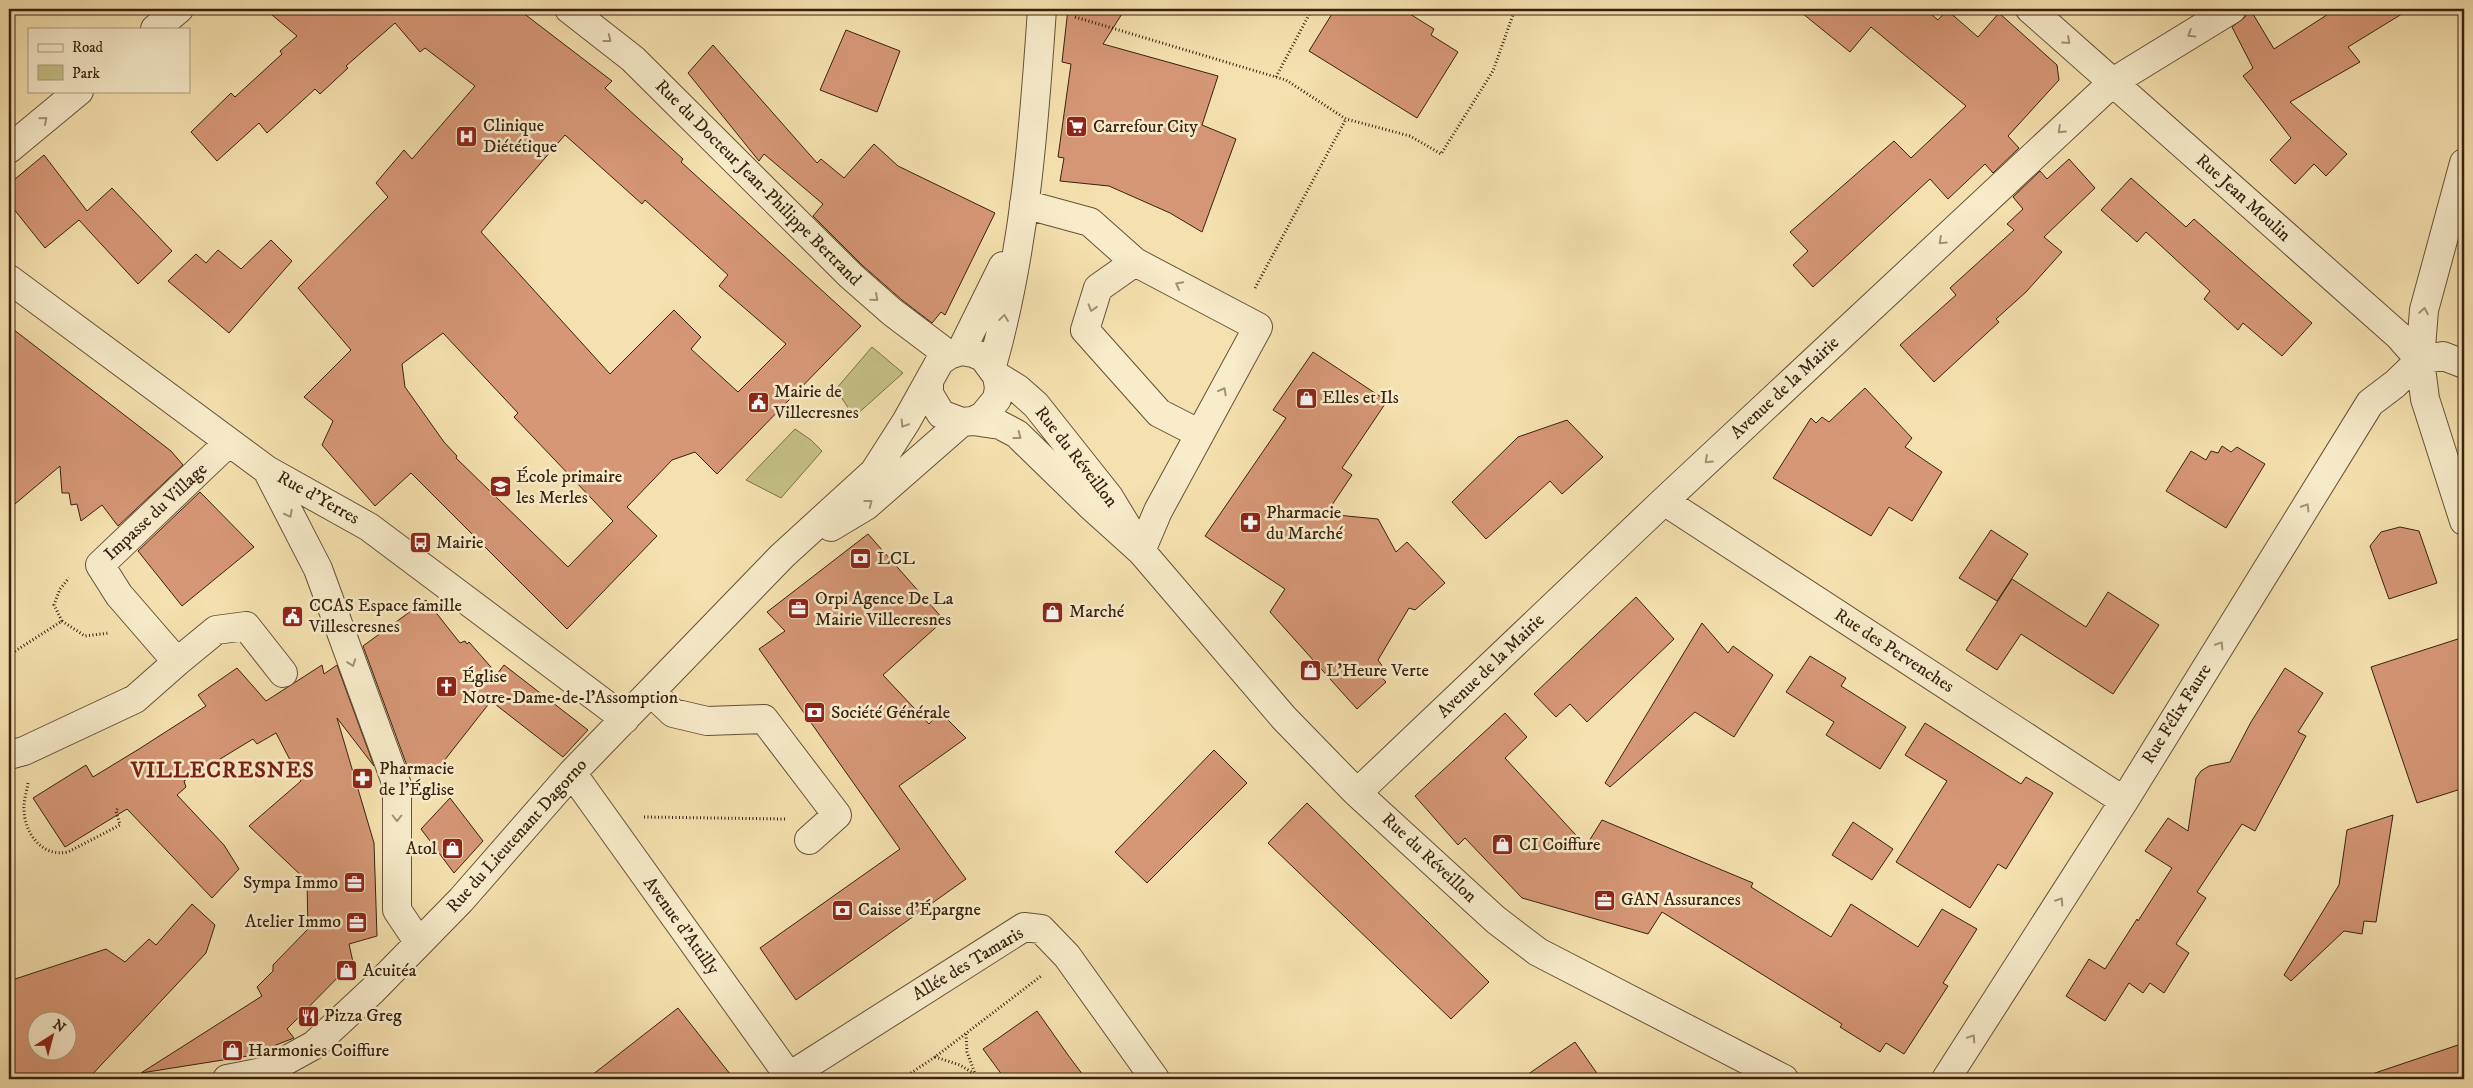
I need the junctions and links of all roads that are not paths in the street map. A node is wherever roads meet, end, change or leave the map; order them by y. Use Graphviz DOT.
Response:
graph roads {
  1 [pos="179,9"];
  2 [pos="569,9"];
  3 [pos="2030,9"];
  4 [pos="2232,9"];
  5 [pos="1054,12"];
  6 [pos="155,28"];
  7 [pos="2112,82"];
  8 [pos="78,92"];
  9 [pos="9,149"];
  10 [pos="2464,162"];
  11 [pos="1024,204"];
  12 [pos="1018,238"];
  13 [pos="1135,262"];
  14 [pos="9,279"];
  15 [pos="955,353"];
  16 [pos="2420,360"];
  17 [pos="2464,364"];
  18 [pos="994,371"];
  19 [pos="929,382"];
  20 [pos="967,421"];
  21 [pos="1200,434"];
  22 [pos="229,442"];
  23 [pos="267,470"];
  24 [pos="1664,502"];
  25 [pos="2464,521"];
  26 [pos="1141,551"];
  27 [pos="782,556"];
  28 [pos="177,662"];
  29 [pos="283,673"];
  30 [pos="651,692"];
  31 [pos="625,719"];
  32 [pos="14,754"];
  33 [pos="572,773"];
  34 [pos="1357,793"];
  35 [pos="2124,800"];
  36 [pos="810,839"];
  37 [pos="419,943"];
  38 [pos="790,1078"];
  39 [pos="227,1079"];
  40 [pos="1155,1079"];
  41 [pos="1784,1079"];
  42 [pos="1946,1079"];
  1 -- 6 [label="street"];
  2 -- 15 [label="street, Rue du Docteur Jean-Philippe Bertrand, one-way"];
  3 -- 7 [label="street, Rue Jean Moulin, one-way"];
  4 -- 7 [label="street, Avenue de la Mairie, one-way"];
  5 -- 11 [label="street, Rue du Lieutenant Dagorno"];
  7 -- 16 [label="street, Rue Jean Moulin"];
  7 -- 24 [label="street, Avenue de la Mairie, one-way"];
  9 -- 8 [label="street, one-way"];
  16 -- 10 [label="street, one-way"];
  11 -- 12 [label="street, Rue du Lieutenant Dagorno"];
  11 -- 13 [label="street"];
  12 -- 15 [label="street, Rue du Lieutenant Dagorno"];
  18 -- 12 [label="street, Rue du Lieutenant Dagorno, one-way"];
  13 -- 21 [label="street, one-way"];
  21 -- 13 [label="street, one-way"];
  14 -- 22 [label="street, Rue d'Yerres"];
  15 -- 18 [label="street"];
  15 -- 19 [label="street, Rue du Lieutenant Dagorno"];
  16 -- 17 [label="street"];
  16 -- 25 [label="street"];
  35 -- 16 [label="street, Rue Félix Faure, one-way"];
  18 -- 20 [label="street, Rue du Lieutenant Dagorno"];
  18 -- 26 [label="street, Rue du Réveillon"];
  19 -- 20 [label="street"];
  19 -- 27 [label="street, Rue du Lieutenant Dagorno, one-way"];
  20 -- 26 [label="street, Rue du Réveillon, one-way"];
  27 -- 20 [label="street, Rue du Lieutenant Dagorno, one-way"];
  21 -- 26 [label="street"];
  22 -- 23 [label="street, Rue d'Yerres"];
  22 -- 28 [label="street, Impasse du Village"];
  23 -- 31 [label="street, Rue d'Yerres"];
  23 -- 37 [label="street, one-way"];
  24 -- 34 [label="street, Avenue de la Mairie"];
  24 -- 35 [label="street, Rue des Pervenches"];
  26 -- 34 [label="street, Rue du Réveillon"];
  27 -- 30 [label="street, Rue du Lieutenant Dagorno"];
  28 -- 29 [label="street"];
  28 -- 32 [label="street"];
  30 -- 31 [label="street, Rue du Lieutenant Dagorno"];
  30 -- 36 [label="street"];
  31 -- 33 [label="street, Rue du Lieutenant Dagorno"];
  33 -- 37 [label="street, Rue du Lieutenant Dagorno"];
  33 -- 38 [label="street, Avenue d'Attilly"];
  34 -- 41 [label="street, Rue du Réveillon"];
  42 -- 35 [label="street, Rue Félix Faure, one-way"];
  37 -- 39 [label="street, Rue du Lieutenant Dagorno"];
  38 -- 40 [label="street, Allée des Tamaris"];
}
